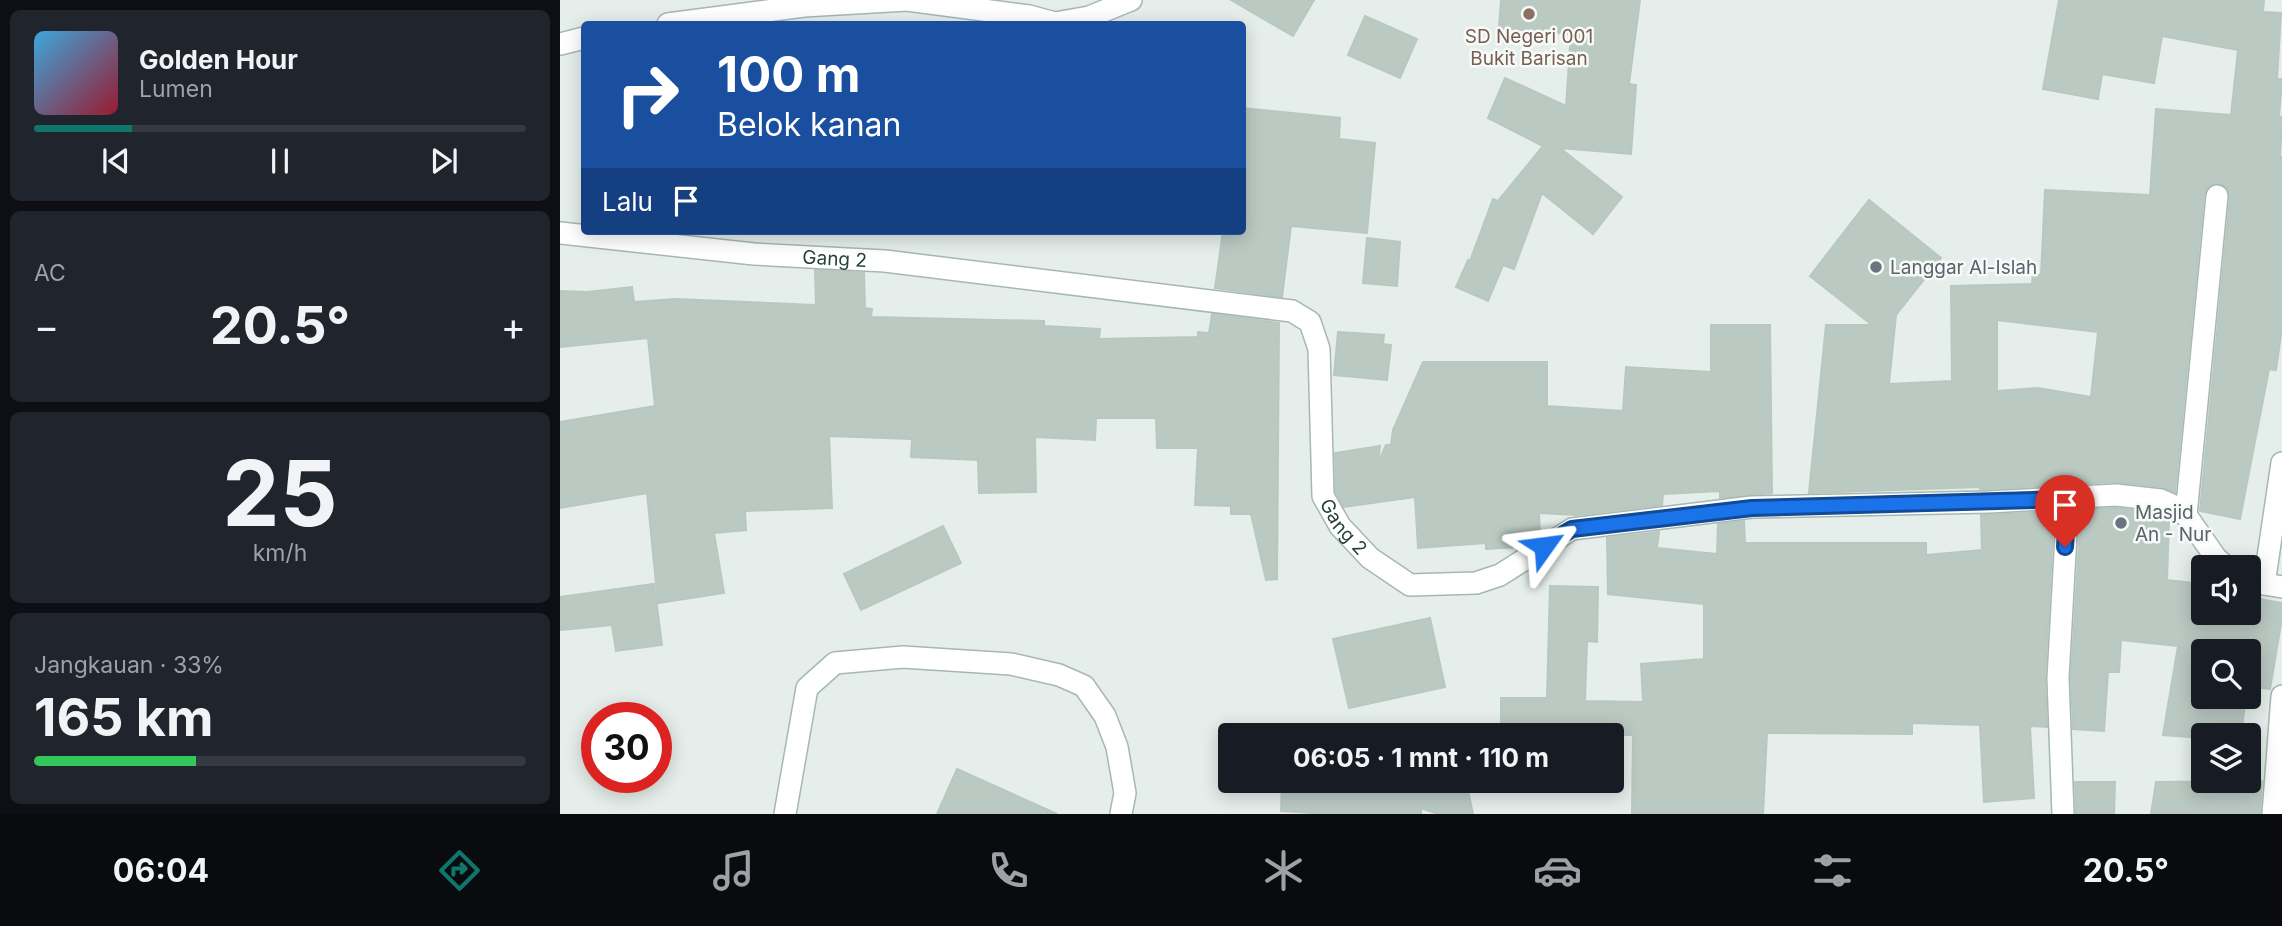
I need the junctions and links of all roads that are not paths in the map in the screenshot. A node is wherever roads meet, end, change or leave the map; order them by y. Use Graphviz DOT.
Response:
graph roads {
  1 [pos="1131,0"];
  2 [pos="691,21"];
  3 [pos="1048,21"];
  4 [pos="1066,21"];
  5 [pos="581,39"];
  6 [pos="560,44"];
  7 [pos="2217,196"];
  8 [pos="560,233"];
  9 [pos="2282,463"];
  10 [pos="2068,499"];
  11 [pos="2186,515"];
  12 [pos="2214,555"];
  13 [pos="2265,583"];
  14 [pos="2282,696"];
  15 [pos="785,814"];
  16 [pos="1121,814"];
  17 [pos="2063,814"];
  18 [pos="2273,814"];
  1 -- 4 [label="street"];
  2 -- 3 [label="street"];
  5 -- 6 [label="street"];
  7 -- 11 [label="street"];
  8 -- 10 [label="street, Gang 2"];
  9 -- 13 [label="street"];
  10 -- 11 [label="street, Gang 2"];
  10 -- 17 [label="street"];
  11 -- 12 [label="street"];
  14 -- 18 [label="street"];
  15 -- 16 [label="street"];
}
